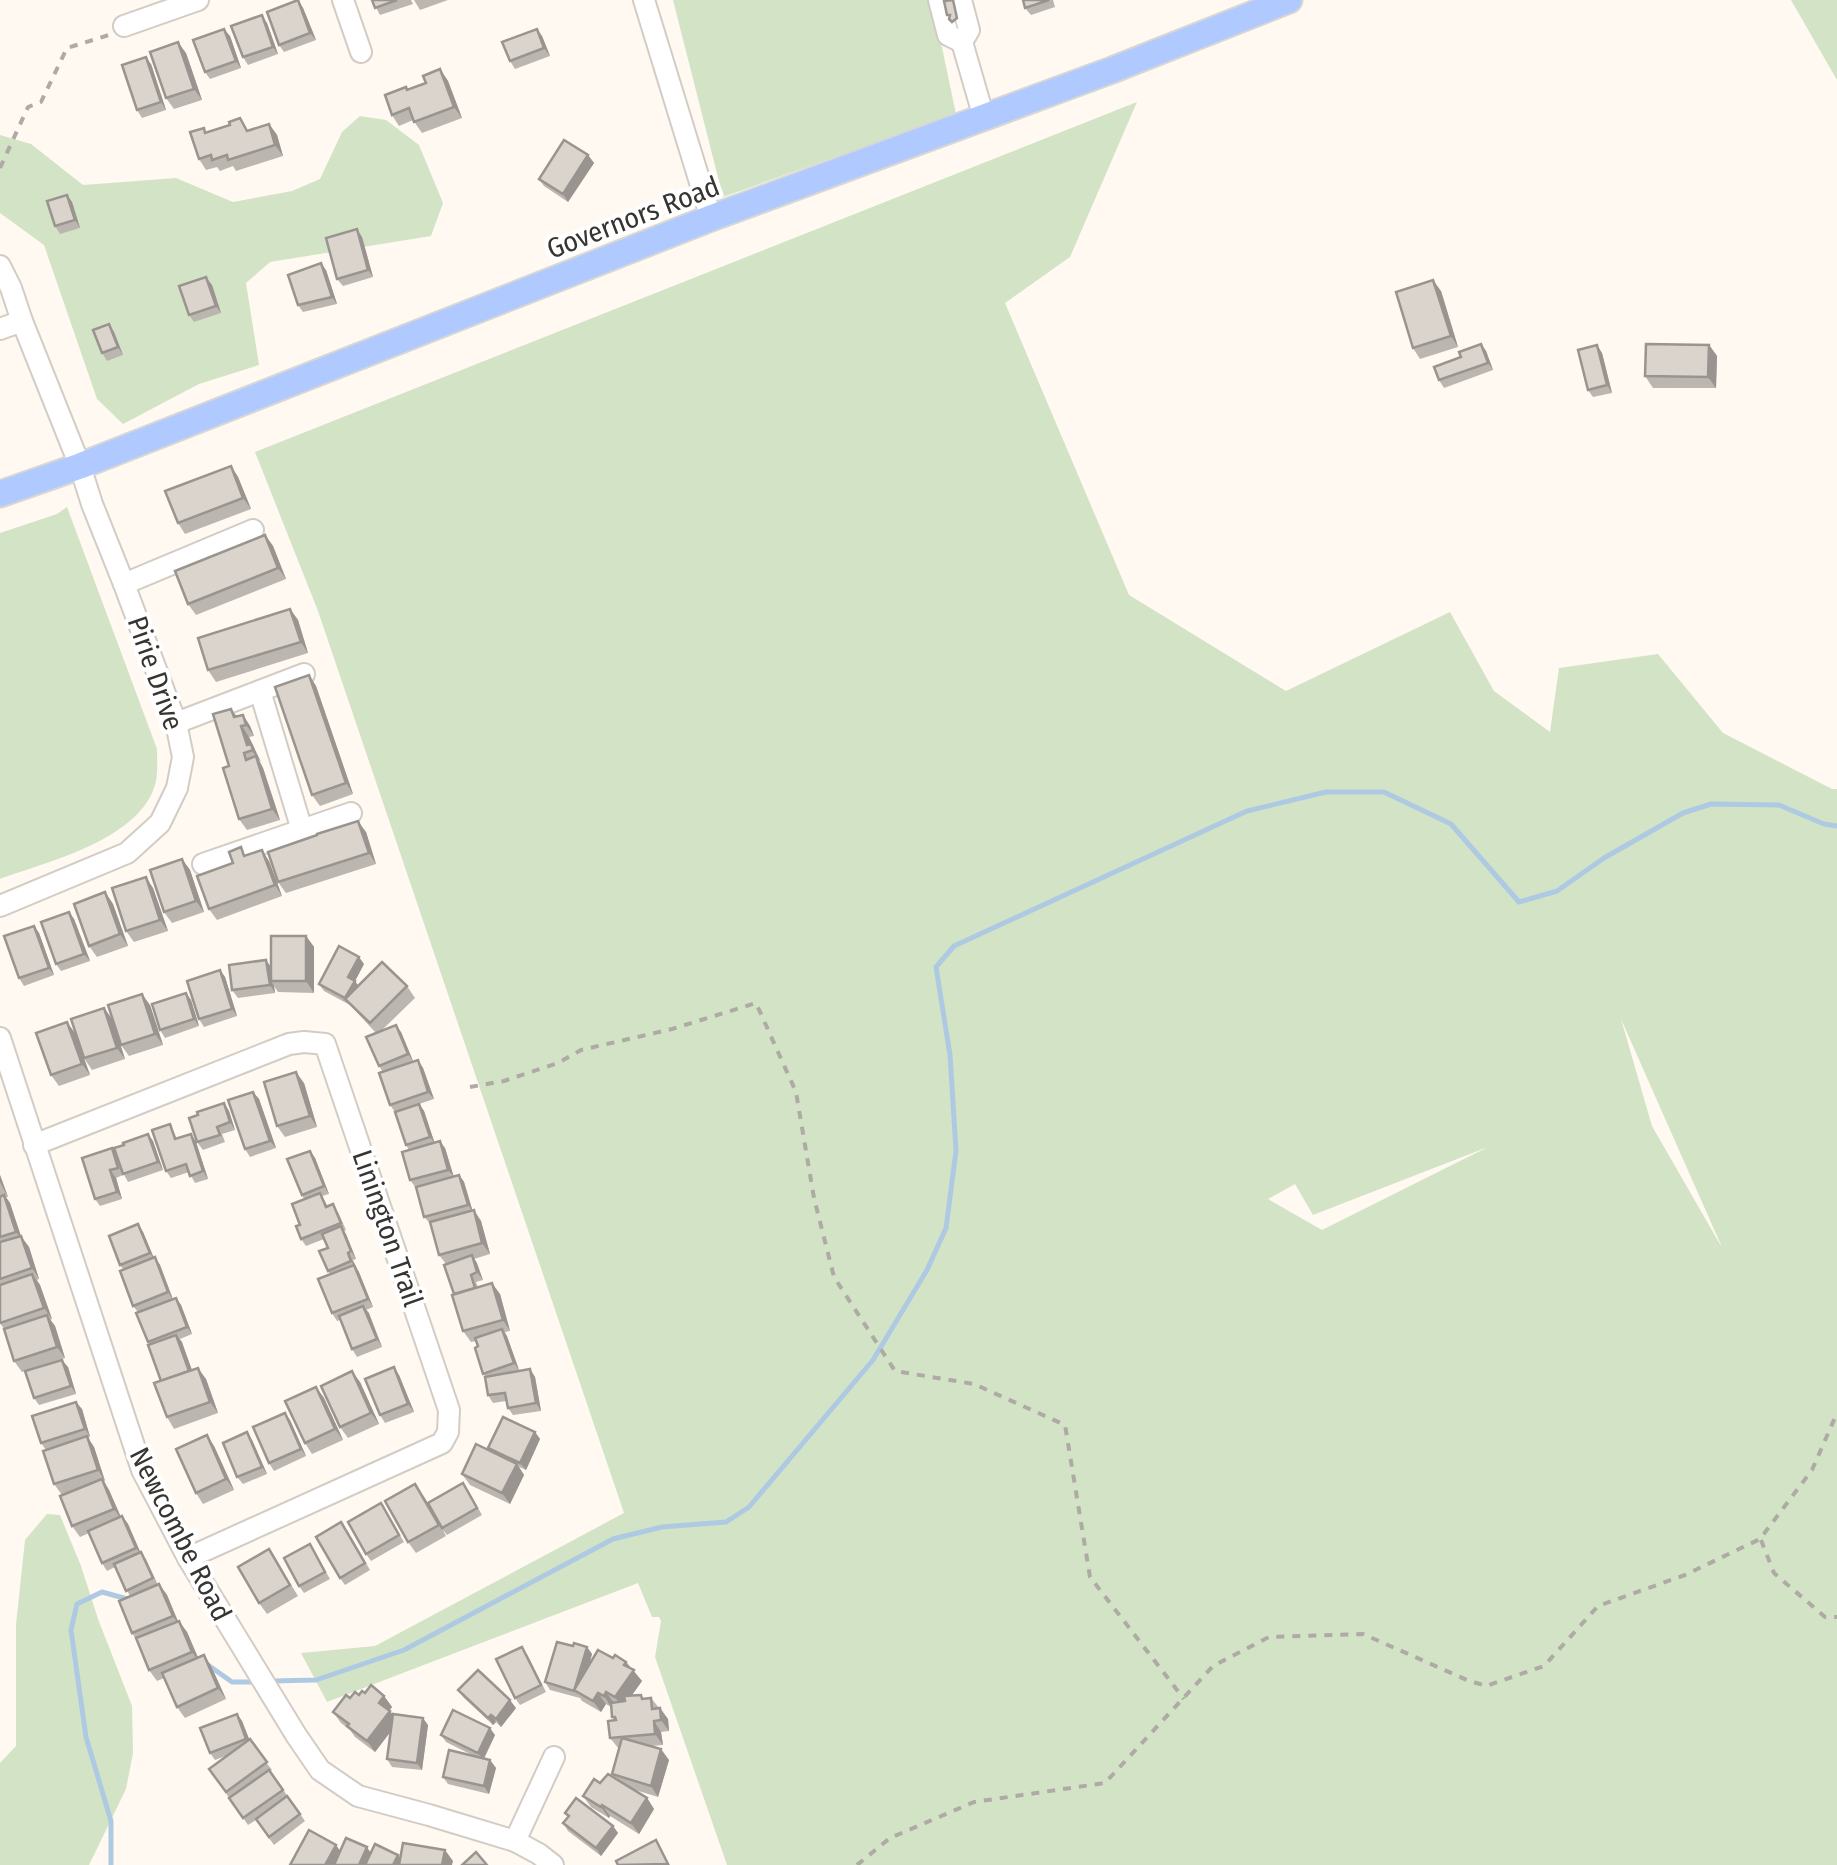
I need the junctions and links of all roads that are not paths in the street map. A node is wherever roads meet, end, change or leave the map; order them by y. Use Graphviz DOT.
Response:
graph roads {
  1 [pos="198,0"];
  2 [pos="343,0"];
  3 [pos="644,0"];
  4 [pos="939,0"];
  5 [pos="961,0"];
  6 [pos="1289,0"];
  7 [pos="116,30"];
  8 [pos="962,42"];
  9 [pos="361,52"];
  10 [pos="984,118"];
  11 [pos="710,218"];
  12 [pos="0,266"];
  13 [pos="22,322"];
  14 [pos="0,329"];
  15 [pos="80,466"];
  16 [pos="0,494"];
  17 [pos="254,530"];
  18 [pos="124,584"];
  19 [pos="304,674"];
  20 [pos="260,691"];
  21 [pos="176,723"];
  22 [pos="351,813"];
  23 [pos="302,830"];
  24 [pos="203,864"];
  25 [pos="0,906"];
  26 [pos="0,1038"];
  27 [pos="34,1145"];
  28 [pos="188,1558"];
  29 [pos="554,1757"];
  30 [pos="515,1841"];
  31 [pos="552,1865"];
  1 -- 7 [label="street"];
  2 -- 9 [label="street"];
  3 -- 11 [label="street"];
  4 -- 8 [label="street"];
  5 -- 8 [label="street"];
  6 -- 10 [label="main road, Governors Road"];
  8 -- 10 [label="street"];
  10 -- 11 [label="main road, Governors Road"];
  11 -- 15 [label="main road, Governors Road"];
  12 -- 13 [label="street, Pirie Drive"];
  13 -- 14 [label="street"];
  13 -- 15 [label="street, Pirie Drive"];
  15 -- 16 [label="main road, Governors Road"];
  15 -- 18 [label="street, Pirie Drive"];
  17 -- 18 [label="street"];
  18 -- 21 [label="street, Pirie Drive"];
  19 -- 20 [label="street"];
  20 -- 21 [label="street"];
  20 -- 23 [label="street"];
  21 -- 25 [label="street, Pirie Drive"];
  22 -- 23 [label="street"];
  23 -- 24 [label="street"];
  26 -- 27 [label="street, Newcombe Road"];
  27 -- 28 [label="street, Newcombe Road"];
  27 -- 28 [label="street, Linington Trail"];
  28 -- 30 [label="street, Newcombe Road"];
  29 -- 30 [label="street"];
  30 -- 31 [label="street, Newcombe Road"];
}
